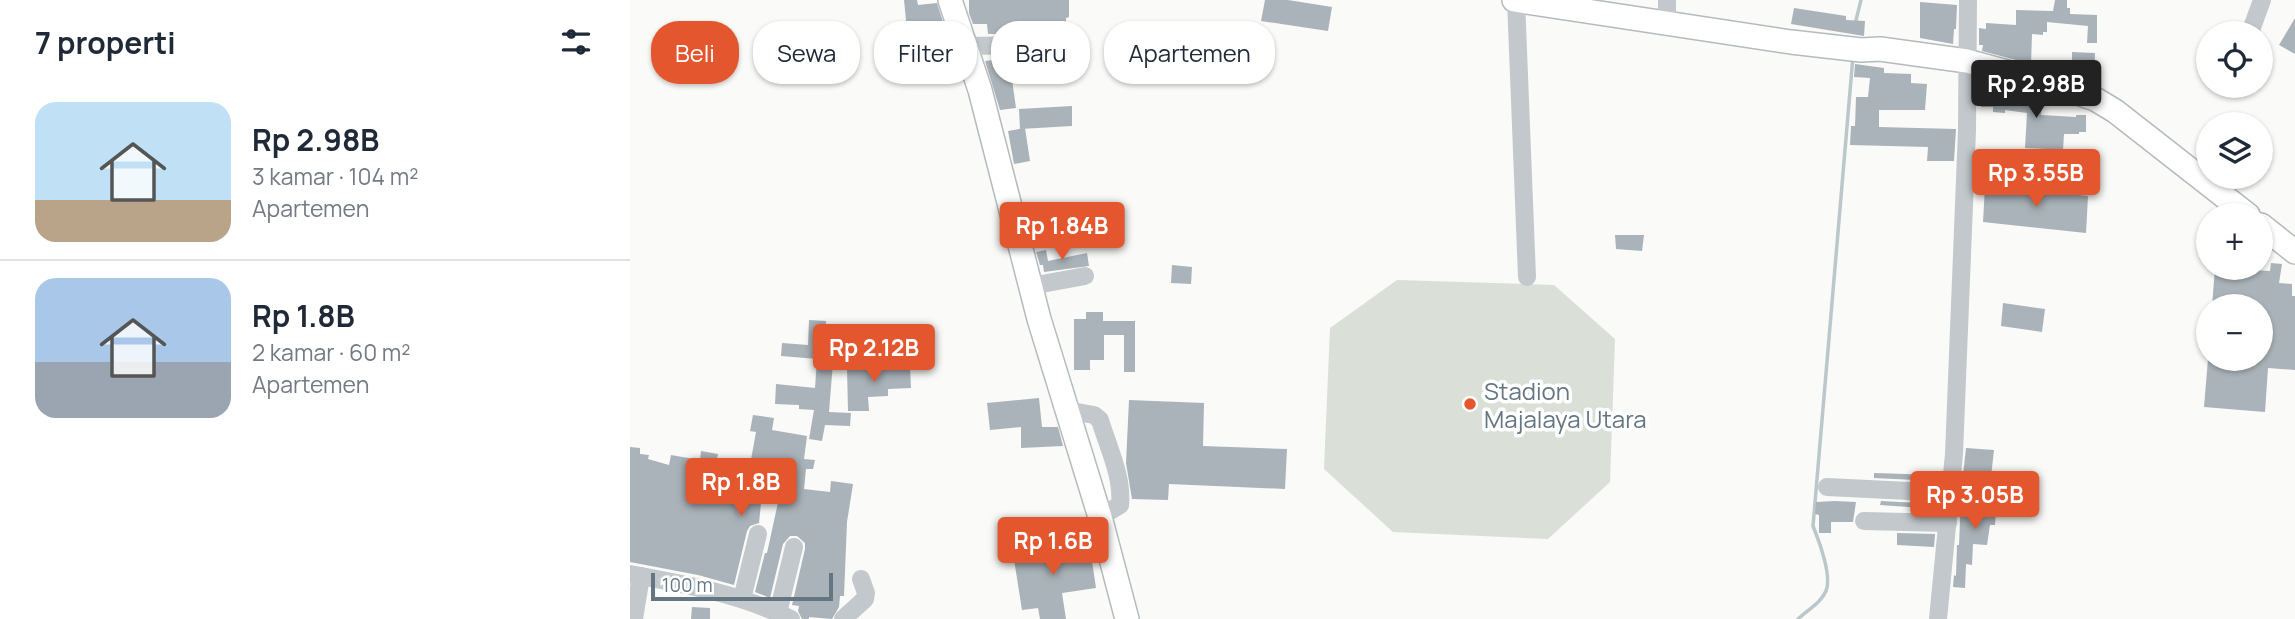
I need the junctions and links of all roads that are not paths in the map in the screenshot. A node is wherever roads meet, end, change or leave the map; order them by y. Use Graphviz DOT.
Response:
graph roads {
  1 [pos="950,0"];
  2 [pos="1515,0"];
  3 [pos="1592,0"];
  4 [pos="1968,0"];
  5 [pos="2262,0"];
  6 [pos="1667,12"];
  7 [pos="957,21"];
  8 [pos="2254,21"];
  9 [pos="1967,61"];
  10 [pos="977,81"];
  11 [pos="2233,203"];
  12 [pos="2273,235"];
  13 [pos="2295,252"];
  14 [pos="1085,276"];
  15 [pos="1527,277"];
  16 [pos="1031,286"];
  17 [pos="1827,487"];
  18 [pos="1951,489"];
  19 [pos="1994,489"];
  20 [pos="1864,521"];
  21 [pos="1948,523"];
  22 [pos="758,534"];
  23 [pos="794,547"];
  24 [pos="636,575"];
  25 [pos="861,579"];
  26 [pos="742,599"];
  27 [pos="784,616"];
  28 [pos="634,619"];
  29 [pos="843,619"];
  30 [pos="1127,619"];
  31 [pos="1938,619"];
  1 -- 7 [label="main road"];
  2 -- 6 [label="main road"];
  2 -- 15 [label="street"];
  3 -- 6 [label="main road"];
  4 -- 9 [label="street"];
  5 -- 8 [label="street"];
  6 -- 9 [label="main road"];
  9 -- 11 [label="main road"];
  9 -- 18 [label="street"];
  10 -- 16 [label="main road"];
  12 -- 13 [label="main road"];
  14 -- 16 [label="street"];
  16 -- 30 [label="main road"];
  17 -- 18 [label="street"];
  18 -- 19 [label="street"];
  18 -- 21 [label="street"];
  20 -- 21 [label="street"];
  21 -- 31 [label="street"];
  22 -- 26 [label="street"];
  23 -- 27 [label="street"];
  24 -- 26 [label="street"];
  24 -- 28 [label="street"];
  25 -- 29 [label="street"];
  26 -- 27 [label="street"];
}
